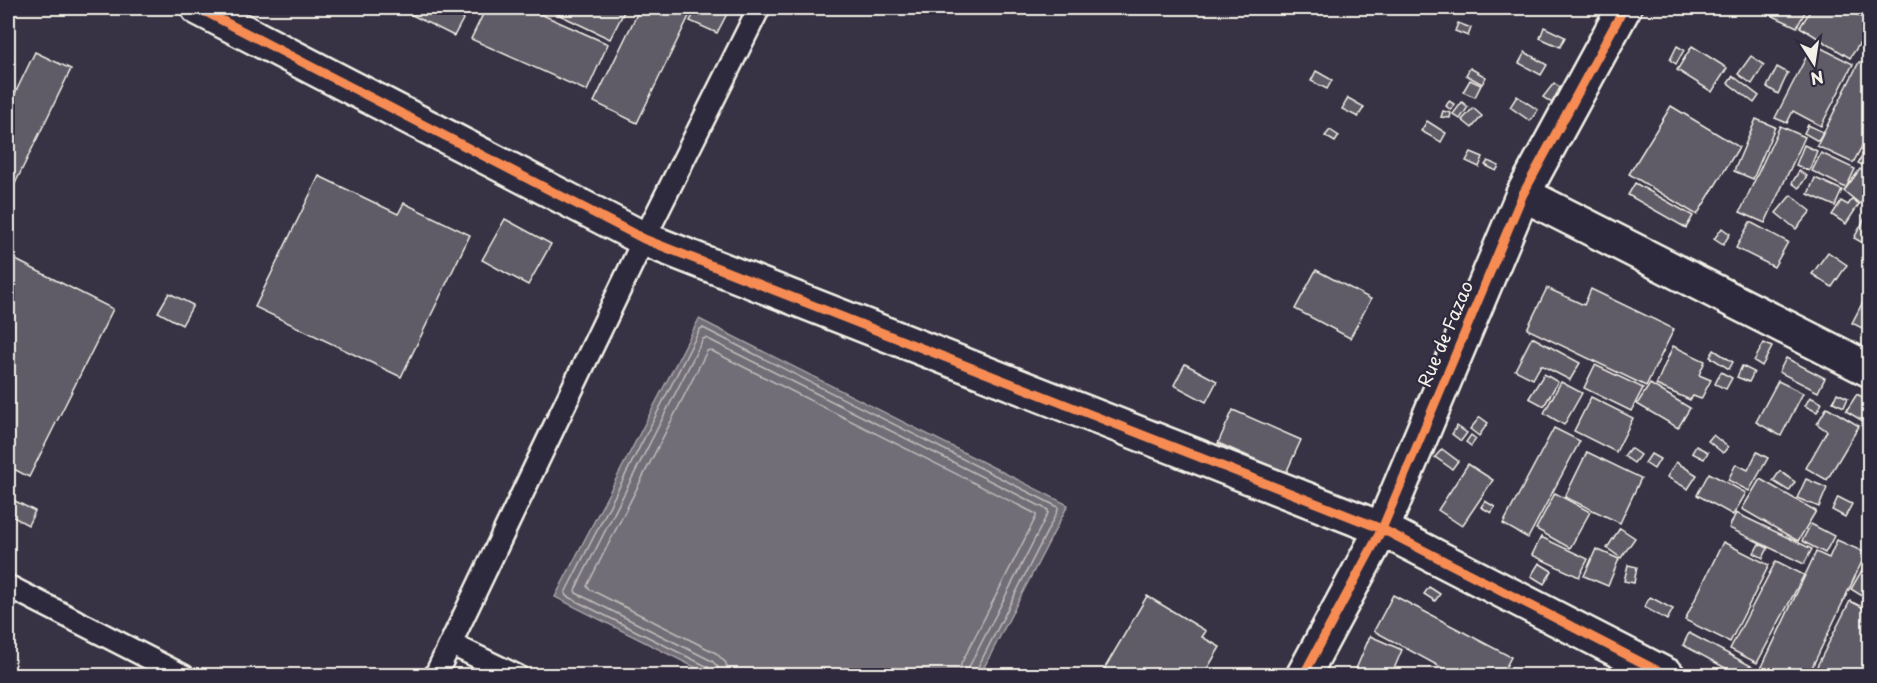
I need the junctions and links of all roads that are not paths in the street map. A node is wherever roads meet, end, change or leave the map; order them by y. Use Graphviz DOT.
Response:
graph roads {
  1 [pos="198,8"];
  2 [pos="759,8"];
  3 [pos="1624,8"];
  4 [pos="1522,194"];
  5 [pos="644,239"];
  6 [pos="1869,370"];
  7 [pos="1382,529"];
  8 [pos="8,586"];
  9 [pos="451,644"];
  10 [pos="184,675"];
  11 [pos="435,675"];
  12 [pos="517,675"];
  13 [pos="1302,675"];
  14 [pos="1668,675"];
  1 -- 5 [label="street"];
  2 -- 5 [label="lane"];
  3 -- 4 [label="street, Rue de Fazao"];
  4 -- 6 [label="street"];
  4 -- 7 [label="street, Rue de Fazao"];
  5 -- 7 [label="street"];
  5 -- 9 [label="lane"];
  7 -- 13 [label="street, Rue de Fazao"];
  7 -- 14 [label="street"];
  8 -- 10 [label="lane"];
  9 -- 11 [label="lane"];
  9 -- 12 [label="lane"];
}
